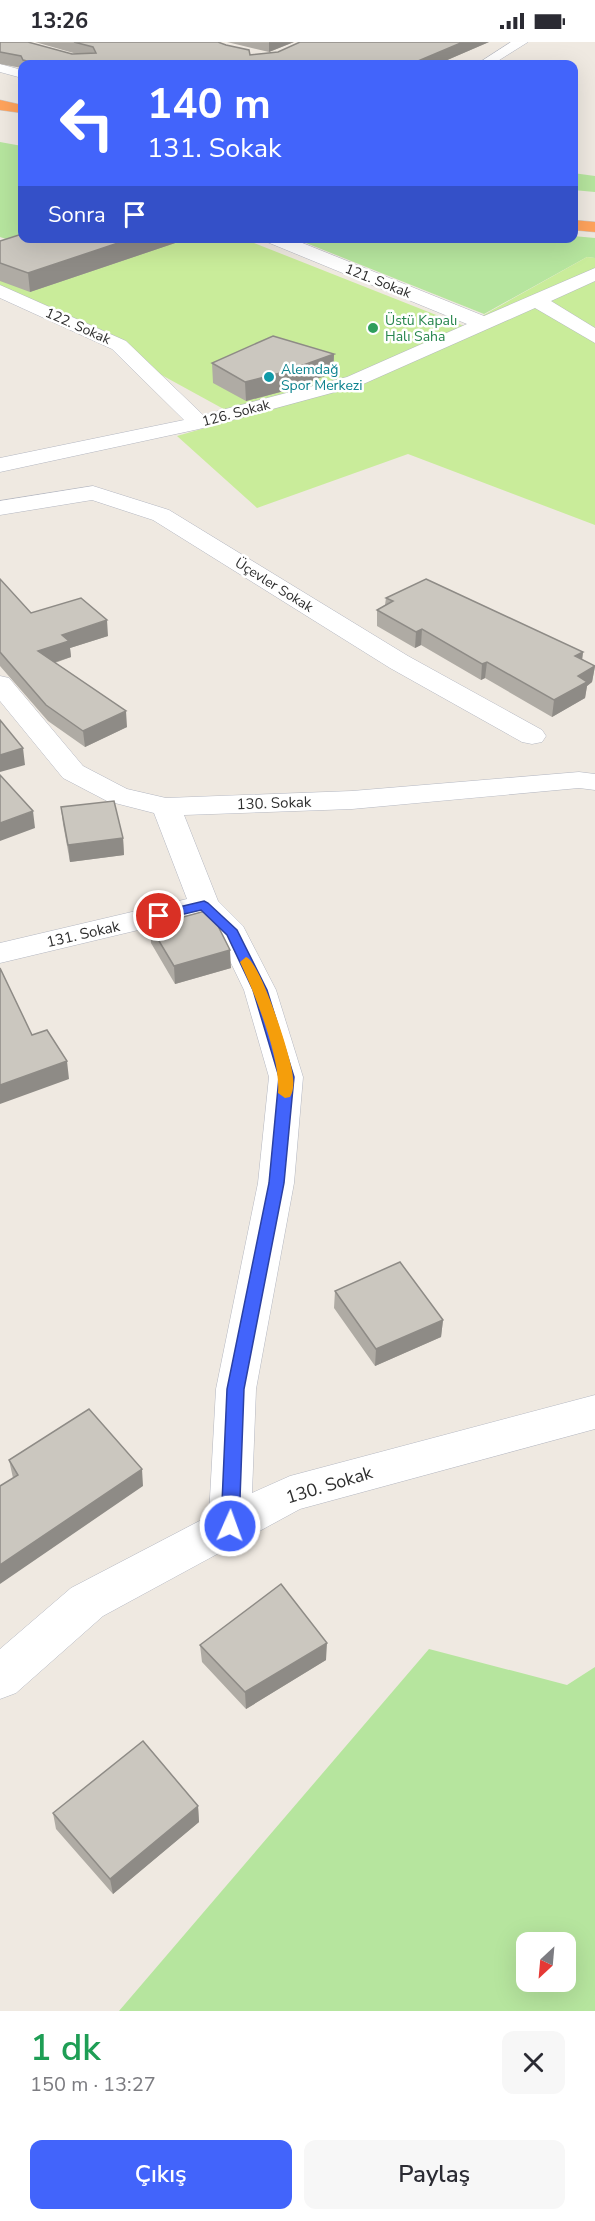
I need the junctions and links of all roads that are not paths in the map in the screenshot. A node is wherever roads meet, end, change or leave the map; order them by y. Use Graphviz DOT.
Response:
graph roads {
  1 [pos="521,42"];
  2 [pos="491,60"];
  3 [pos="0,68"];
  4 [pos="18,73"];
  5 [pos="0,105"];
  6 [pos="18,108"];
  7 [pos="578,225"];
  8 [pos="595,227"];
  9 [pos="285,243"];
  10 [pos="595,274"];
  11 [pos="0,291"];
  12 [pos="538,301"];
  13 [pos="483,323"];
  14 [pos="595,337"];
  15 [pos="199,423"];
  16 [pos="3,463"];
  17 [pos="93,493"];
  18 [pos="0,508"];
  19 [pos="0,684"];
  20 [pos="532,736"];
  21 [pos="595,782"];
  22 [pos="166,807"];
  23 [pos="204,905"];
  24 [pos="0,953"];
  25 [pos="595,1412"];
  26 [pos="230,1526"];
  27 [pos="2,1671"];
  1 -- 2 [label="street"];
  3 -- 4 [label="street"];
  5 -- 6 [label="highway"];
  7 -- 8 [label="highway"];
  9 -- 13 [label="street, 121. Sokak"];
  10 -- 12 [label="street, 126. Sokak"];
  11 -- 15 [label="street, 122. Sokak"];
  12 -- 13 [label="street, 126. Sokak"];
  12 -- 14 [label="street"];
  13 -- 15 [label="street, 126. Sokak"];
  15 -- 16 [label="street, 126. Sokak"];
  16 -- 17 [label="street"];
  17 -- 18 [label="street, Üçevler Sokak"];
  17 -- 20 [label="street, Üçevler Sokak"];
  19 -- 22 [label="street, 130. Sokak"];
  21 -- 22 [label="street, 130. Sokak"];
  22 -- 23 [label="street"];
  23 -- 24 [label="street, 131. Sokak"];
  23 -- 26 [label="street"];
  25 -- 26 [label="street, 130. Sokak"];
  26 -- 27 [label="street, 130. Sokak"];
}
